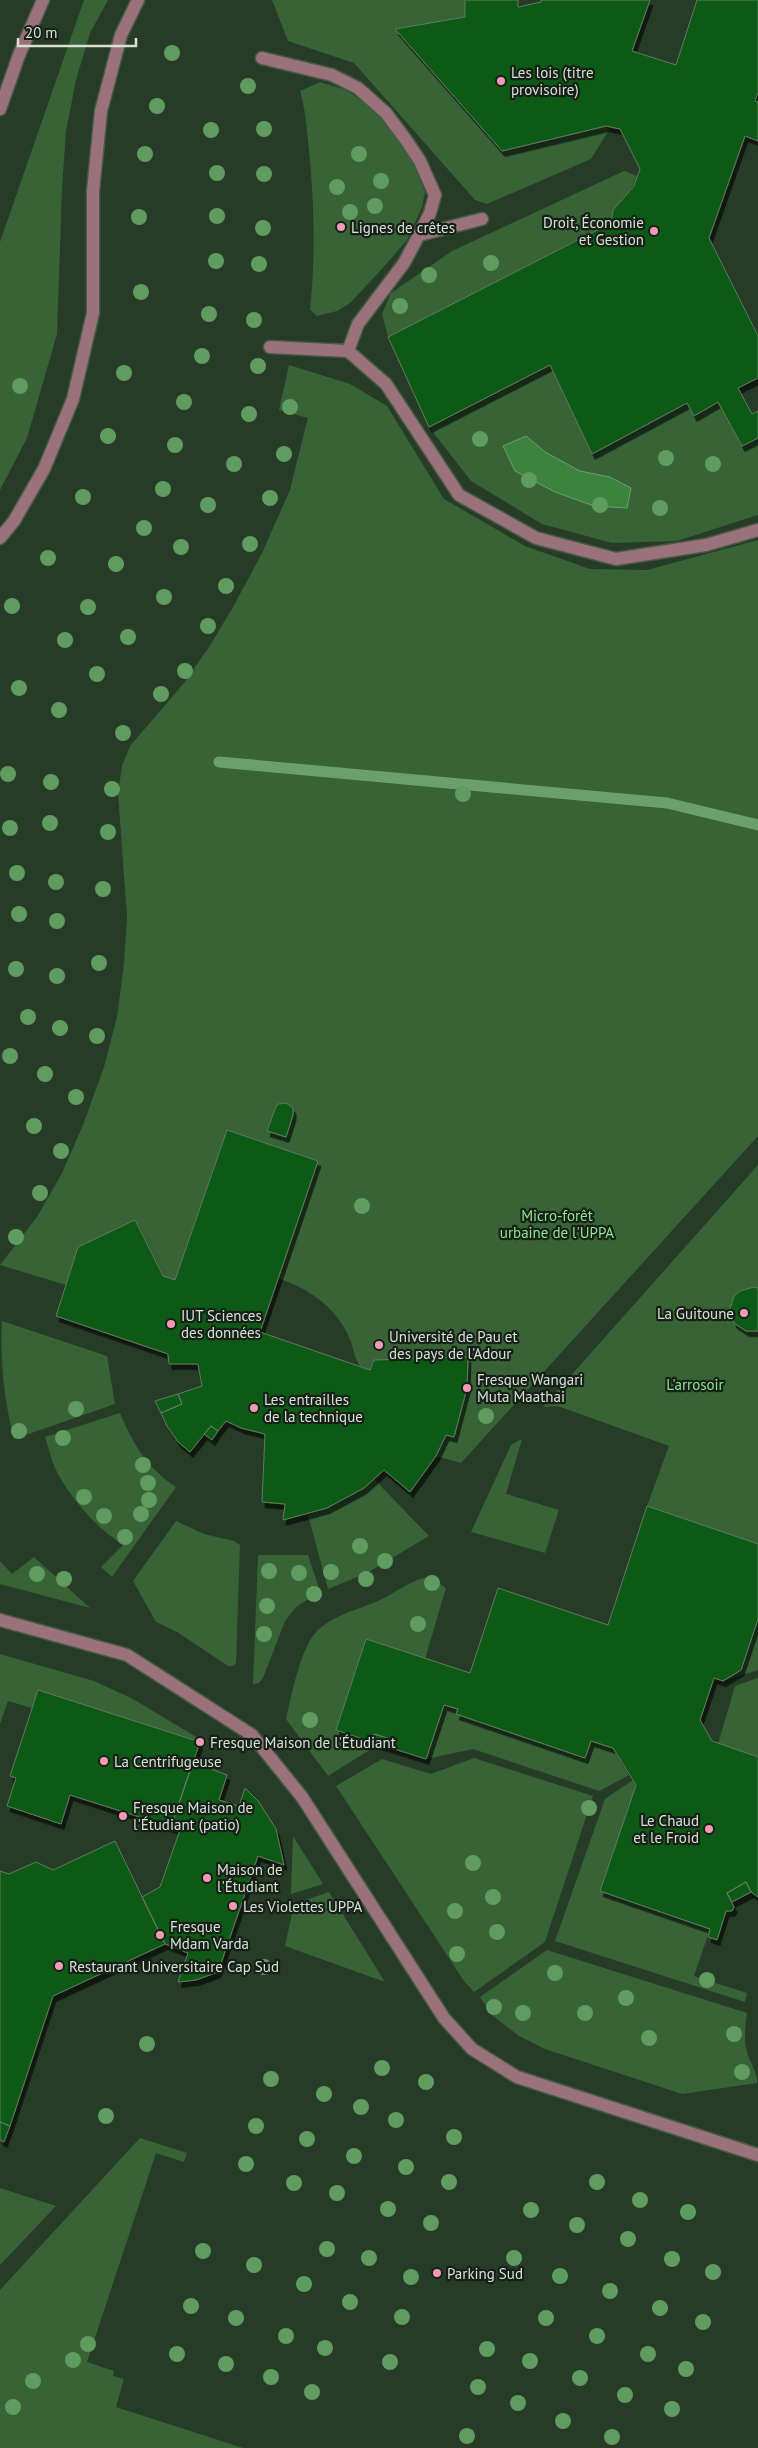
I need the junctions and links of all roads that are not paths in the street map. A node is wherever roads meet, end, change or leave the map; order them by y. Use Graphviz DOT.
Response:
graph roads {
  1 [pos="43,0"];
  2 [pos="138,0"];
  3 [pos="262,58"];
  4 [pos="0,109"];
  5 [pos="482,219"];
  6 [pos="419,235"];
  7 [pos="270,347"];
  8 [pos="348,351"];
  9 [pos="758,530"];
  10 [pos="0,538"];
  11 [pos="0,1620"];
  12 [pos="758,2155"];
  1 -- 4 [label="street"];
  2 -- 10 [label="street"];
  3 -- 6 [label="street"];
  5 -- 6 [label="street"];
  6 -- 8 [label="street"];
  7 -- 8 [label="street"];
  8 -- 9 [label="street"];
  11 -- 12 [label="street"];
}
